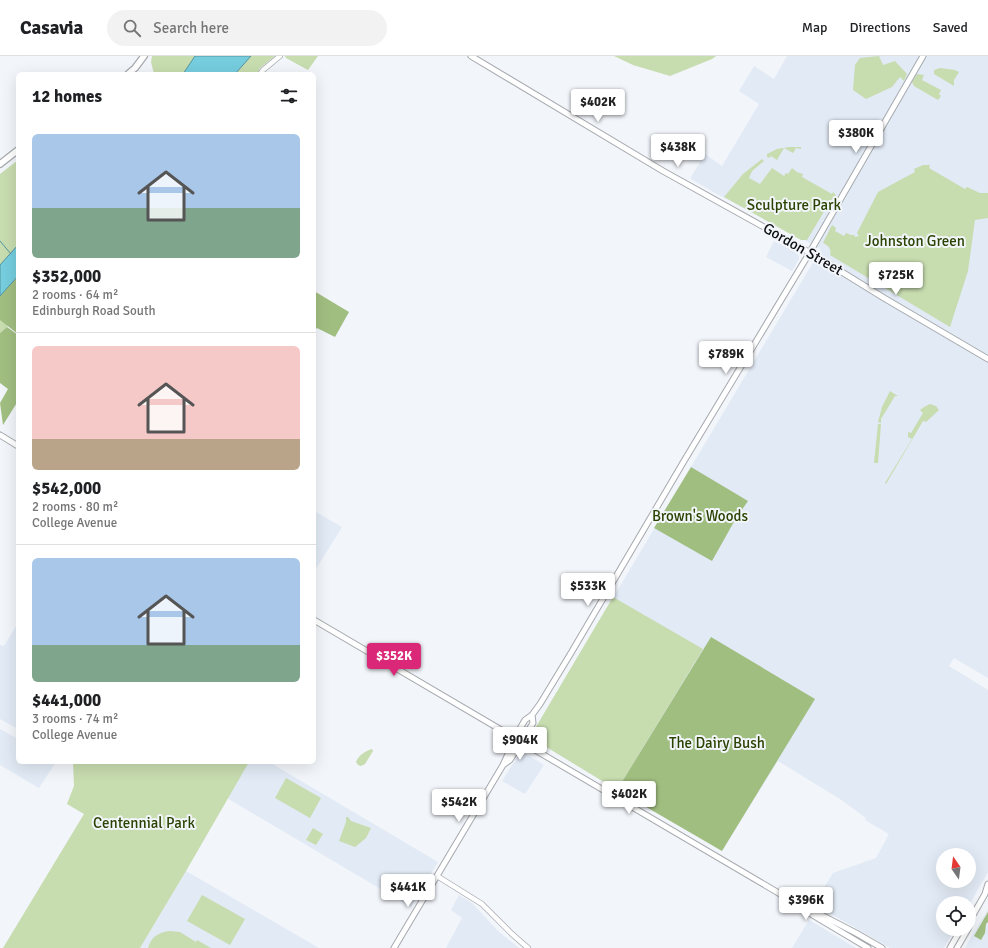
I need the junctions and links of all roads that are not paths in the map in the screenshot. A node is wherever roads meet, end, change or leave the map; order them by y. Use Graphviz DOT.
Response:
graph roads {
  1 [pos="144,56"];
  2 [pos="280,56"];
  3 [pos="471,56"];
  4 [pos="923,56"];
  5 [pos="130,72"];
  6 [pos="262,72"];
  7 [pos="16,152"];
  8 [pos="0,164"];
  9 [pos="810,252"];
  10 [pos="988,359"];
  11 [pos="0,435"];
  12 [pos="16,445"];
  13 [pos="316,621"];
  14 [pos="532,715"];
  15 [pos="515,738"];
  16 [pos="522,742"];
  17 [pos="503,765"];
  18 [pos="437,876"];
  19 [pos="988,884"];
  20 [pos="986,893"];
  21 [pos="800,906"];
  22 [pos="976,909"];
  23 [pos="957,936"];
  24 [pos="964,936"];
  25 [pos="394,948"];
  26 [pos="528,948"];
  27 [pos="868,948"];
  28 [pos="882,948"];
  29 [pos="950,948"];
  30 [pos="957,948"];
  1 -- 5 [label="main road"];
  2 -- 6 [label="street"];
  3 -- 9 [label="main road, Gordon Street"];
  4 -- 9 [label="main road"];
  7 -- 8 [label="main road"];
  9 -- 10 [label="main road, Gordon Street"];
  9 -- 14 [label="main road"];
  11 -- 12 [label="main road"];
  13 -- 15 [label="main road"];
  14 -- 15 [label="main road"];
  14 -- 16 [label="main road"];
  15 -- 16 [label="main road"];
  15 -- 17 [label="main road"];
  16 -- 17 [label="main road"];
  16 -- 21 [label="main road"];
  17 -- 18 [label="main road"];
  18 -- 25 [label="main road"];
  18 -- 26 [label="street"];
  19 -- 20 [label="main road"];
  20 -- 22 [label="main road"];
  21 -- 27 [label="main road"];
  21 -- 28 [label="main road"];
  23 -- 29 [label="main road"];
  24 -- 30 [label="main road"];
}
